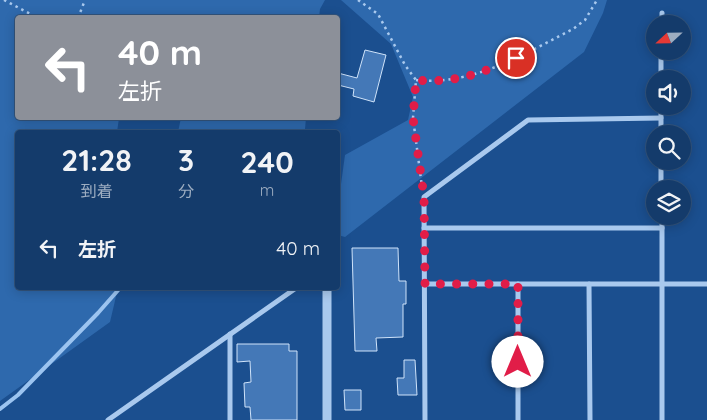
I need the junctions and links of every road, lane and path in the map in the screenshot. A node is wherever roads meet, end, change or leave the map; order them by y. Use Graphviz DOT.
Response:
graph roads {
  1 [pos="4,0"];
  2 [pos="85,0"];
  3 [pos="358,0"];
  4 [pos="597,0"];
  5 [pos="32,15"];
  6 [pos="79,15"];
  7 [pos="416,80"];
  8 [pos="661,118"];
  9 [pos="661,125"];
  10 [pos="424,197"];
  11 [pos="424,228"];
  12 [pos="662,228"];
  13 [pos="425,284"];
  14 [pos="518,284"];
  15 [pos="590,284"];
  16 [pos="662,284"];
  17 [pos="707,284"];
  18 [pos="293,290"];
  19 [pos="327,290"];
  20 [pos="230,334"];
  21 [pos="108,420"];
  22 [pos="230,420"];
  23 [pos="327,420"];
  24 [pos="425,420"];
  25 [pos="518,420"];
  26 [pos="590,420"];
  27 [pos="662,420"];
  1 -- 5 [label="path"];
  2 -- 6 [label="path"];
  3 -- 7 [label="path"];
  4 -- 7 [label="path"];
  7 -- 10 [label="path"];
  8 -- 9 [label="street"];
  8 -- 10 [label="street"];
  10 -- 11 [label="street"];
  11 -- 12 [label="street"];
  11 -- 13 [label="street"];
  12 -- 16 [label="street"];
  13 -- 14 [label="street"];
  13 -- 24 [label="street"];
  14 -- 15 [label="street"];
  14 -- 25 [label="street"];
  15 -- 16 [label="street"];
  15 -- 26 [label="street"];
  16 -- 17 [label="street"];
  16 -- 27 [label="street"];
  18 -- 20 [label="street"];
  19 -- 23 [label="street"];
  20 -- 21 [label="street"];
  20 -- 22 [label="street"];
}
